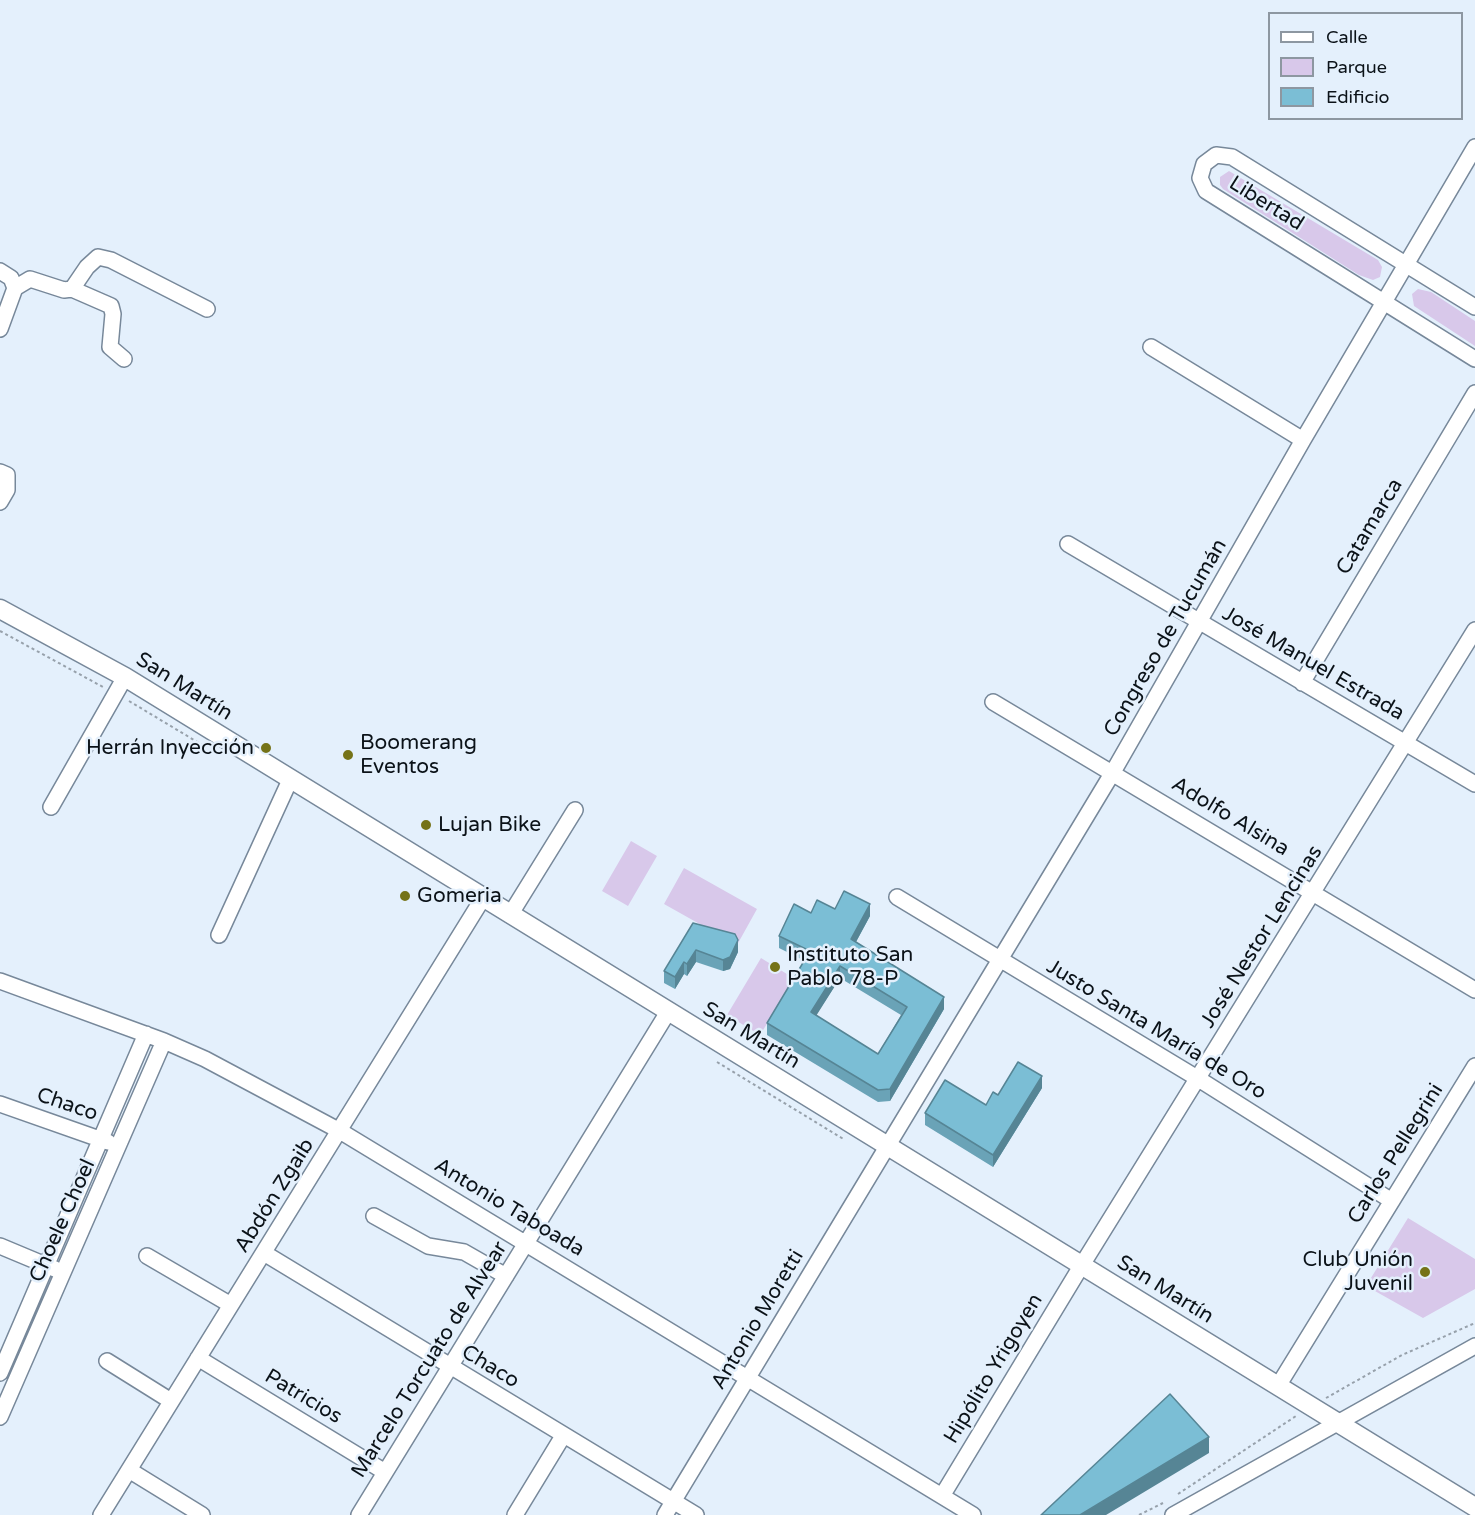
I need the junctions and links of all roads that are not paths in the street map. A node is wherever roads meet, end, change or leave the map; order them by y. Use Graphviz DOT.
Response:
graph roads {
  1 [pos="1475,147"];
  2 [pos="1406,265"];
  3 [pos="0,271"];
  4 [pos="15,288"];
  5 [pos="72,289"];
  6 [pos="1383,302"];
  7 [pos="1475,307"];
  8 [pos="207,309"];
  9 [pos="0,329"];
  10 [pos="1151,347"];
  11 [pos="124,359"];
  12 [pos="1475,359"];
  13 [pos="1475,393"];
  14 [pos="1303,440"];
  15 [pos="0,472"];
  16 [pos="0,502"];
  17 [pos="1068,544"];
  18 [pos="0,609"];
  19 [pos="1199,622"];
  20 [pos="1473,637"];
  21 [pos="125,677"];
  22 [pos="1302,683"];
  23 [pos="993,702"];
  24 [pos="1407,742"];
  25 [pos="1113,772"];
  26 [pos="290,780"];
  27 [pos="1475,784"];
  28 [pos="51,807"];
  29 [pos="575,810"];
  30 [pos="1315,893"];
  31 [pos="897,897"];
  32 [pos="483,898"];
  33 [pos="510,915"];
  34 [pos="219,935"];
  35 [pos="1001,960"];
  36 [pos="0,981"];
  37 [pos="1475,990"];
  38 [pos="668,1012"];
  39 [pos="146,1034"];
  40 [pos="164,1041"];
  41 [pos="1475,1066"];
  42 [pos="1197,1078"];
  43 [pos="0,1104"];
  44 [pos="340,1131"];
  45 [pos="101,1139"];
  46 [pos="119,1146"];
  47 [pos="888,1146"];
  48 [pos="1392,1201"];
  49 [pos="374,1216"];
  50 [pos="526,1243"];
  51 [pos="0,1246"];
  52 [pos="264,1253"];
  53 [pos="147,1256"];
  54 [pos="46,1265"];
  55 [pos="1083,1265"];
  56 [pos="64,1272"];
  57 [pos="506,1276"];
  58 [pos="231,1305"];
  59 [pos="1475,1346"];
  60 [pos="198,1358"];
  61 [pos="107,1361"];
  62 [pos="2,1365"];
  63 [pos="450,1367"];
  64 [pos="22,1369"];
  65 [pos="748,1377"];
  66 [pos="1278,1386"];
  67 [pos="171,1401"];
  68 [pos="0,1417"];
  69 [pos="1336,1422"];
  70 [pos="563,1436"];
  71 [pos="129,1470"];
  72 [pos="385,1472"];
  73 [pos="942,1496"];
  74 [pos="674,1501"];
  75 [pos="1475,1507"];
  76 [pos="101,1515"];
  77 [pos="202,1515"];
  78 [pos="359,1515"];
  79 [pos="515,1515"];
  80 [pos="665,1515"];
  81 [pos="696,1515"];
  82 [pos="973,1515"];
  83 [pos="1173,1515"];
  1 -- 2 [label="street, Congreso de Tucumán"];
  2 -- 6 [label="street, Congreso de Tucumán"];
  2 -- 6 [label="street, Libertad"];
  2 -- 7 [label="street, Libertad"];
  3 -- 4 [label="street"];
  4 -- 5 [label="street"];
  4 -- 9 [label="street"];
  5 -- 8 [label="street"];
  5 -- 11 [label="street"];
  6 -- 12 [label="street, Libertad"];
  6 -- 14 [label="street, Congreso de Tucumán"];
  10 -- 14 [label="street"];
  13 -- 22 [label="street, Catamarca"];
  14 -- 19 [label="street, Congreso de Tucumán"];
  15 -- 16 [label="street"];
  17 -- 19 [label="street, José Manuel Estrada"];
  18 -- 21 [label="main road, San Martín"];
  19 -- 22 [label="street, José Manuel Estrada"];
  19 -- 25 [label="street, Congreso de Tucumán"];
  20 -- 24 [label="street, José Nestor Lencinas"];
  21 -- 26 [label="main road, San Martín"];
  21 -- 28 [label="street"];
  22 -- 24 [label="street, José Manuel Estrada"];
  23 -- 25 [label="street, Adolfo Alsina"];
  24 -- 27 [label="street, José Manuel Estrada"];
  24 -- 30 [label="street, José Nestor Lencinas"];
  25 -- 30 [label="street, Adolfo Alsina"];
  25 -- 35 [label="street, Congreso de Tucumán"];
  26 -- 32 [label="main road, San Martín"];
  26 -- 34 [label="street"];
  29 -- 33 [label="street"];
  30 -- 37 [label="street, Adolfo Alsina"];
  30 -- 42 [label="street, José Nestor Lencinas"];
  31 -- 35 [label="street, Justo Santa María de Oro"];
  32 -- 33 [label="main road, San Martín"];
  32 -- 44 [label="street, Abdón Zgaib"];
  33 -- 38 [label="main road, San Martín"];
  35 -- 42 [label="street, Justo Santa María de Oro"];
  35 -- 47 [label="street, Congreso de Tucumán"];
  36 -- 39 [label="street, Antonio Taboada"];
  38 -- 47 [label="main road, San Martín"];
  38 -- 50 [label="street, Marcelo Torcuato de Alvear"];
  39 -- 40 [label="street, Antonio Taboada"];
  39 -- 45 [label="street, Choele Choel"];
  40 -- 44 [label="street, Antonio Taboada"];
  40 -- 46 [label="street, Choele Choel"];
  41 -- 48 [label="street, Carlos Pellegrini"];
  42 -- 48 [label="street, Justo Santa María de Oro"];
  42 -- 55 [label="street, José Nestor Lencinas"];
  43 -- 45 [label="street, Chaco"];
  44 -- 50 [label="street, Antonio Taboada"];
  44 -- 52 [label="street, Abdón Zgaib"];
  45 -- 46 [label="street, Chaco"];
  45 -- 54 [label="street, Choele Choel"];
  46 -- 56 [label="street, Choele Choel"];
  47 -- 55 [label="main road, San Martín"];
  47 -- 65 [label="street, Antonio Moretti"];
  48 -- 66 [label="street, Carlos Pellegrini"];
  49 -- 57 [label="street"];
  50 -- 57 [label="street, Marcelo Torcuato de Alvear"];
  50 -- 65 [label="street, Antonio Taboada"];
  51 -- 54 [label="street"];
  52 -- 58 [label="street, Abdón Zgaib"];
  52 -- 63 [label="street, Chaco"];
  53 -- 58 [label="street"];
  54 -- 56 [label="street"];
  54 -- 62 [label="street, Choele Choel"];
  55 -- 66 [label="main road, San Martín"];
  55 -- 73 [label="street, Hipólito Yrigoyen"];
  56 -- 64 [label="street, Choele Choel"];
  57 -- 63 [label="street, Marcelo Torcuato de Alvear"];
  58 -- 60 [label="street, Abdón Zgaib"];
  59 -- 69 [label="street"];
  60 -- 67 [label="street, Abdón Zgaib"];
  60 -- 72 [label="street, Patricios"];
  61 -- 67 [label="street"];
  62 -- 64 [label="street"];
  63 -- 70 [label="street, Chaco"];
  63 -- 72 [label="street, Marcelo Torcuato de Alvear"];
  64 -- 68 [label="street, Choele Choel"];
  65 -- 73 [label="street, Antonio Taboada"];
  65 -- 74 [label="street, Antonio Moretti"];
  66 -- 69 [label="main road, San Martín"];
  67 -- 71 [label="street, Abdón Zgaib"];
  69 -- 75 [label="main road, San Martín"];
  69 -- 83 [label="street"];
  70 -- 74 [label="street, Chaco"];
  70 -- 79 [label="street"];
  71 -- 76 [label="street, Abdón Zgaib"];
  71 -- 77 [label="street"];
  72 -- 78 [label="street, Marcelo Torcuato de Alvear"];
  73 -- 82 [label="street, Antonio Taboada"];
  74 -- 80 [label="street, Antonio Moretti"];
  74 -- 81 [label="street, Chaco"];
}
